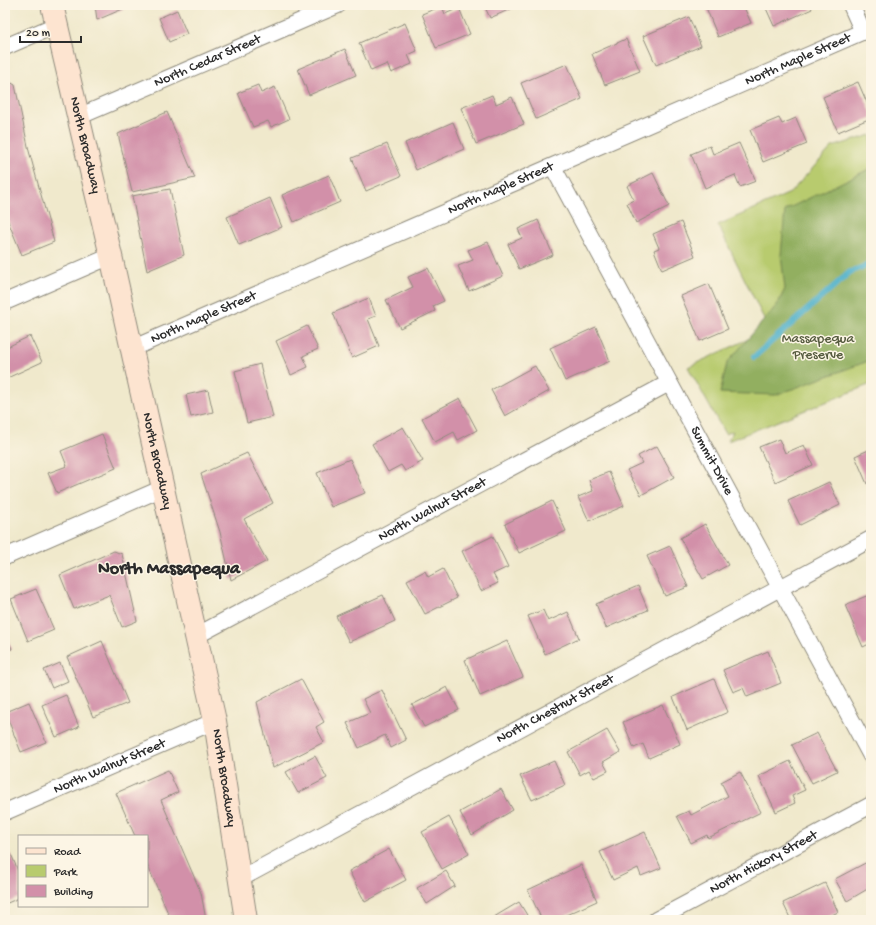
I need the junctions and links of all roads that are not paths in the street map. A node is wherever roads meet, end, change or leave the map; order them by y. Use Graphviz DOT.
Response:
graph roads {
  1 [pos="338,5"];
  2 [pos="851,5"];
  3 [pos="54,15"];
  4 [pos="867,30"];
  5 [pos="5,47"];
  6 [pos="78,117"];
  7 [pos="553,167"];
  8 [pos="111,256"];
  9 [pos="5,302"];
  10 [pos="131,349"];
  11 [pos="670,383"];
  12 [pos="163,488"];
  13 [pos="871,540"];
  14 [pos="5,558"];
  15 [pos="780,588"];
  16 [pos="196,636"];
  17 [pos="215,721"];
  18 [pos="871,756"];
  19 [pos="871,805"];
  20 [pos="5,812"];
  21 [pos="240,879"];
  22 [pos="246,920"];
  23 [pos="656,920"];
  1 -- 6 [label="street, North Cedar Street"];
  2 -- 4 [label="street"];
  3 -- 5 [label="street"];
  3 -- 6 [label="main road, North Broadway"];
  4 -- 7 [label="street, North Maple Street"];
  6 -- 8 [label="main road, North Broadway"];
  7 -- 10 [label="street, North Maple Street"];
  7 -- 11 [label="street, Summit Drive"];
  8 -- 9 [label="street"];
  8 -- 10 [label="main road, North Broadway"];
  10 -- 12 [label="main road, North Broadway"];
  11 -- 15 [label="street, Summit Drive"];
  11 -- 16 [label="street, North Walnut Street"];
  12 -- 14 [label="street"];
  12 -- 16 [label="main road, North Broadway"];
  13 -- 15 [label="street, North Chestnut Street"];
  15 -- 18 [label="street, Summit Drive"];
  15 -- 21 [label="street, North Chestnut Street"];
  16 -- 17 [label="main road, North Broadway"];
  17 -- 20 [label="street, North Walnut Street"];
  17 -- 21 [label="main road, North Broadway"];
  19 -- 23 [label="street, North Hickory Street"];
  21 -- 22 [label="main road, North Broadway"];
}
